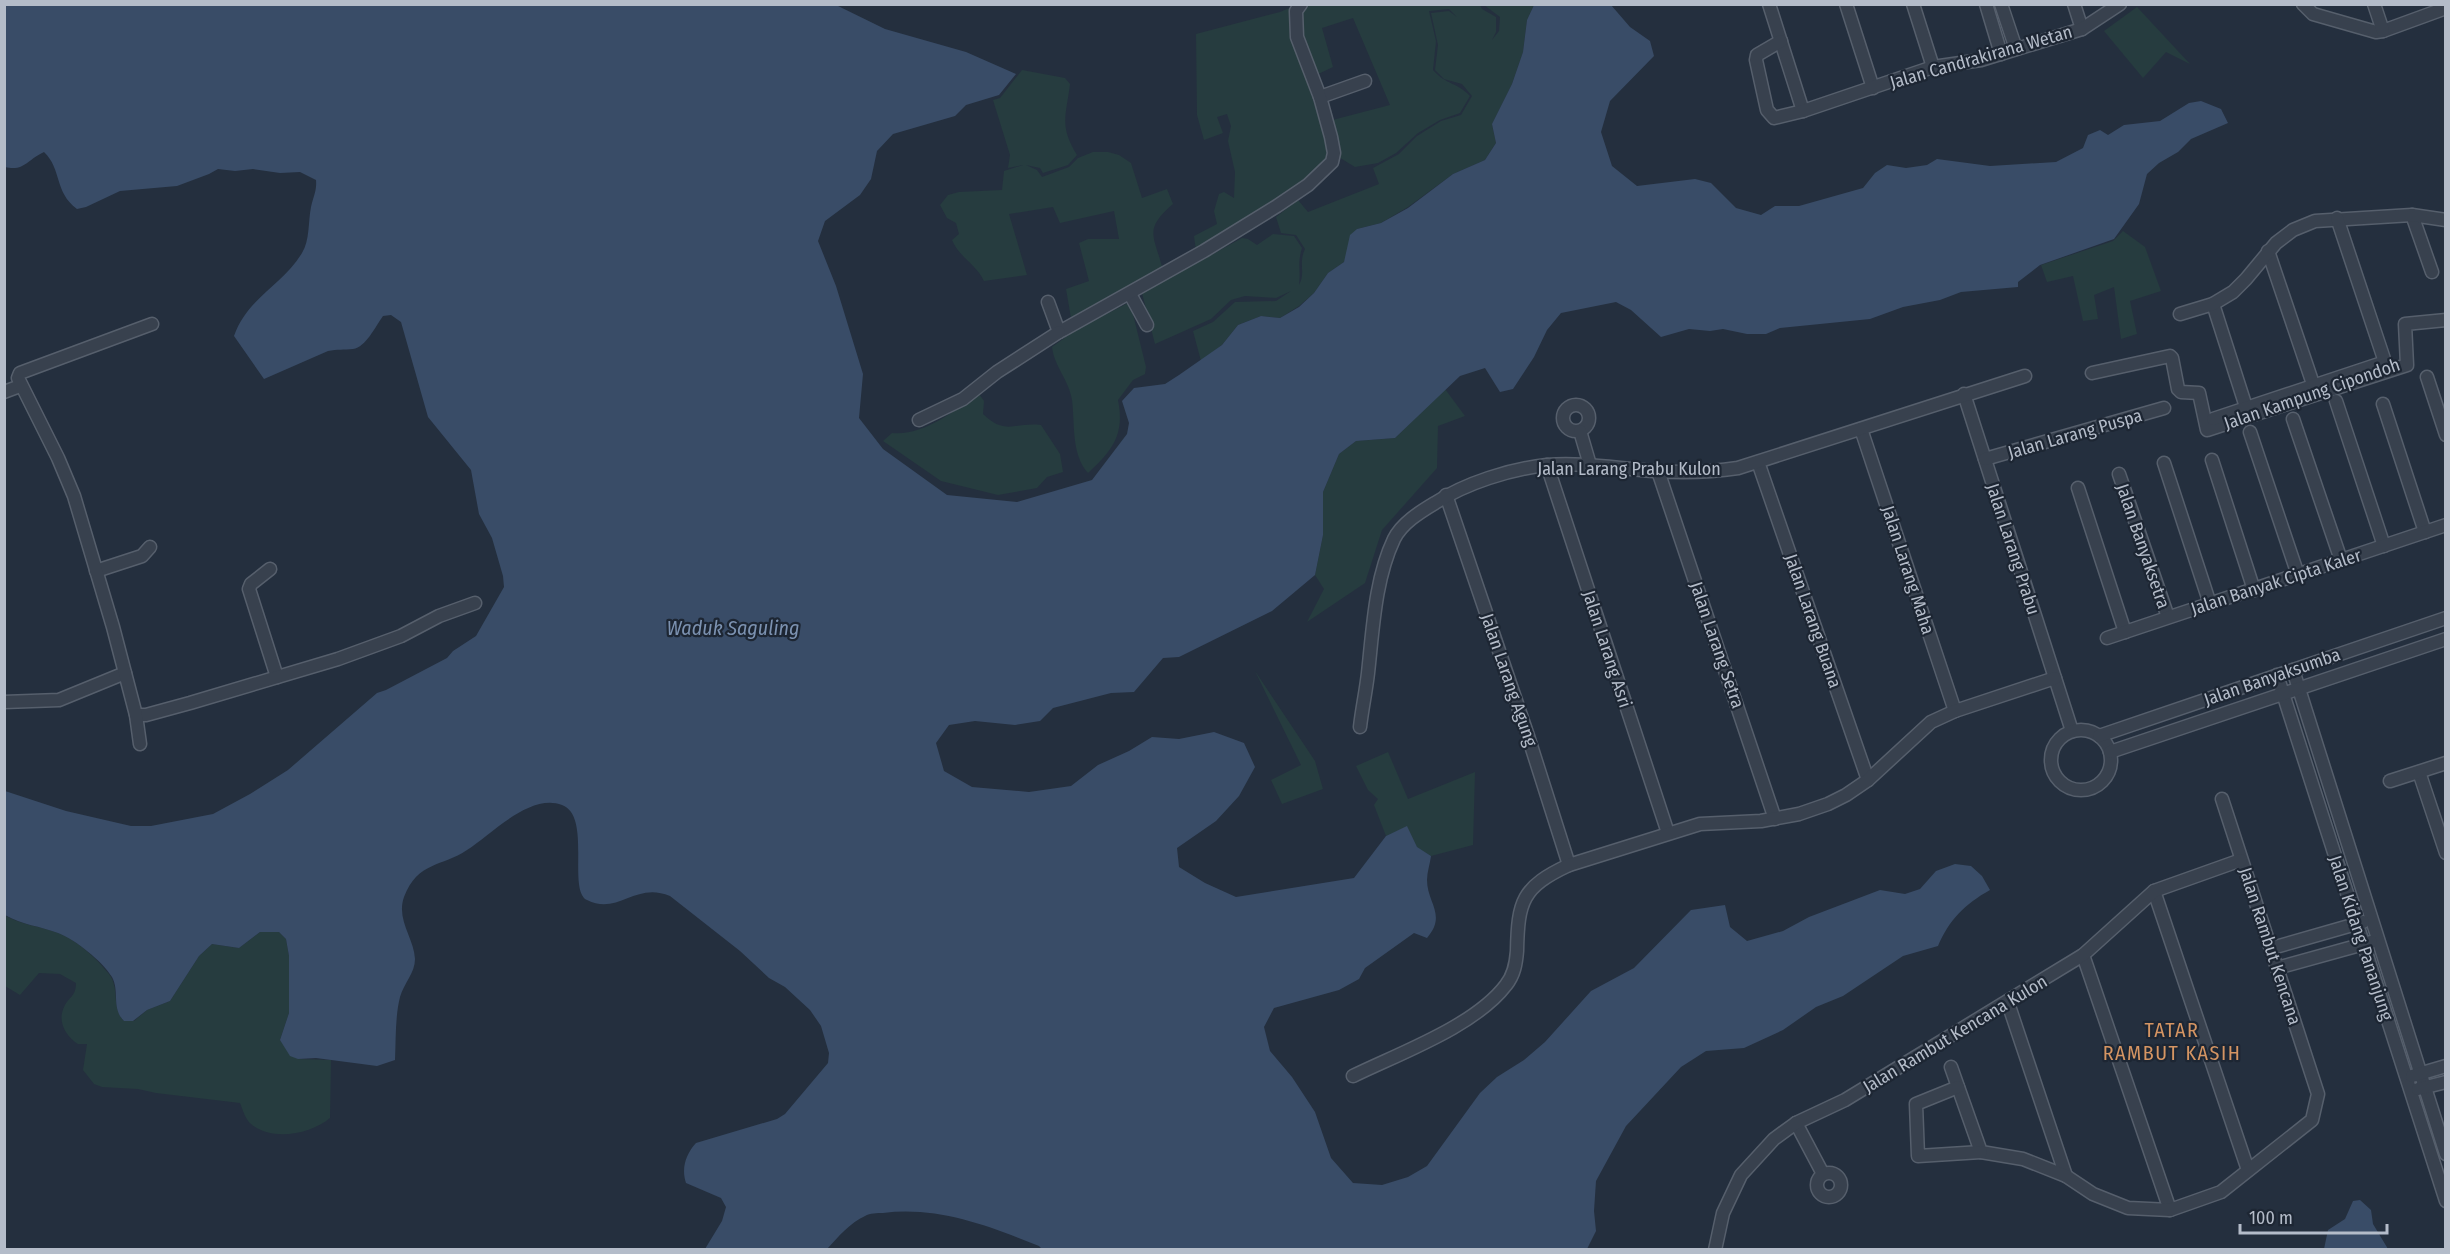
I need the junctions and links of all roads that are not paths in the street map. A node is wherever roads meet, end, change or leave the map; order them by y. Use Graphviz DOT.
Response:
graph roads {
  1 [pos="1301,4"];
  2 [pos="1769,4"];
  3 [pos="1846,4"];
  4 [pos="1913,4"];
  5 [pos="1986,4"];
  6 [pos="2001,4"];
  7 [pos="2074,4"];
  8 [pos="2120,4"];
  9 [pos="2303,4"];
  10 [pos="2374,4"];
  11 [pos="2445,7"];
  12 [pos="2082,29"];
  13 [pos="2383,31"];
  14 [pos="1781,40"];
  15 [pos="2016,49"];
  16 [pos="2001,54"];
  17 [pos="1933,67"];
  18 [pos="1365,81"];
  19 [pos="1873,88"];
  20 [pos="1320,97"];
  21 [pos="1803,111"];
  22 [pos="2412,215"];
  23 [pos="2337,218"];
  24 [pos="2445,220"];
  25 [pos="2268,251"];
  26 [pos="2432,272"];
  27 [pos="1130,294"];
  28 [pos="1048,302"];
  29 [pos="2213,304"];
  30 [pos="2180,315"];
  31 [pos="2445,320"];
  32 [pos="152,324"];
  33 [pos="1147,325"];
  34 [pos="1059,332"];
  35 [pos="2092,373"];
  36 [pos="2025,376"];
  37 [pos="2427,377"];
  38 [pos="2313,384"];
  39 [pos="20,386"];
  40 [pos="4,392"];
  41 [pos="1964,394"];
  42 [pos="2336,401"];
  43 [pos="2383,404"];
  44 [pos="2246,407"];
  45 [pos="2164,408"];
  46 [pos="2213,419"];
  47 [pos="2294,419"];
  48 [pos="919,420"];
  49 [pos="1861,429"];
  50 [pos="1580,431"];
  51 [pos="2250,432"];
  52 [pos="2445,435"];
  53 [pos="1985,459"];
  54 [pos="2212,460"];
  55 [pos="1758,462"];
  56 [pos="2164,463"];
  57 [pos="1547,465"];
  58 [pos="1590,465"];
  59 [pos="1658,471"];
  60 [pos="2119,474"];
  61 [pos="2078,488"];
  62 [pos="1446,495"];
  63 [pos="2445,525"];
  64 [pos="2425,532"];
  65 [pos="2384,546"];
  66 [pos="150,547"];
  67 [pos="2341,560"];
  68 [pos="270,569"];
  69 [pos="96,571"];
  70 [pos="2298,575"];
  71 [pos="2254,590"];
  72 [pos="475,603"];
  73 [pos="2210,604"];
  74 [pos="2168,617"];
  75 [pos="2445,618"];
  76 [pos="2125,632"];
  77 [pos="2107,638"];
  78 [pos="2445,639"];
  79 [pos="2293,670"];
  80 [pos="124,673"];
  81 [pos="2277,675"];
  82 [pos="277,677"];
  83 [pos="2055,678"];
  84 [pos="2298,689"];
  85 [pos="2283,694"];
  86 [pos="4,702"];
  87 [pos="1955,711"];
  88 [pos="136,715"];
  89 [pos="1360,727"];
  90 [pos="2072,731"];
  91 [pos="2099,736"];
  92 [pos="140,744"];
  93 [pos="2110,752"];
  94 [pos="2445,763"];
  95 [pos="2419,772"];
  96 [pos="1868,780"];
  97 [pos="2391,782"];
  98 [pos="2222,798"];
  99 [pos="1774,819"];
  100 [pos="1668,833"];
  101 [pos="2445,853"];
  102 [pos="2241,860"];
  103 [pos="1569,865"];
  104 [pos="2154,891"];
  105 [pos="2371,920"];
  106 [pos="2357,923"];
  107 [pos="2377,940"];
  108 [pos="2363,944"];
  109 [pos="2271,948"];
  110 [pos="2083,955"];
  111 [pos="2277,969"];
  112 [pos="2008,1003"];
  113 [pos="2445,1066"];
  114 [pos="1951,1067"];
  115 [pos="2419,1074"];
  116 [pos="1353,1076"];
  117 [pos="2406,1078"];
  118 [pos="2445,1082"];
  119 [pos="1958,1087"];
  120 [pos="2424,1087"];
  121 [pos="2410,1091"];
  122 [pos="1796,1123"];
  123 [pos="1981,1152"];
  124 [pos="2445,1154"];
  125 [pos="2248,1170"];
  126 [pos="1823,1174"];
  127 [pos="2066,1176"];
  128 [pos="2445,1201"];
  129 [pos="2170,1210"];
  130 [pos="1715,1250"];
  1 -- 20 [label="street"];
  2 -- 14 [label="street"];
  3 -- 19 [label="street"];
  4 -- 17 [label="street"];
  5 -- 16 [label="street"];
  6 -- 15 [label="street"];
  7 -- 12 [label="street"];
  8 -- 12 [label="street, Jalan Candrakirana Wetan"];
  9 -- 13 [label="street"];
  10 -- 13 [label="street"];
  11 -- 13 [label="street"];
  12 -- 15 [label="street, Jalan Candrakirana Wetan"];
  14 -- 21 [label="street"];
  14 -- 21 [label="street, Jalan Candrakirana Wetan"];
  15 -- 16 [label="street, Jalan Candrakirana Wetan"];
  16 -- 17 [label="street, Jalan Candrakirana Wetan"];
  17 -- 19 [label="street, Jalan Candrakirana Wetan"];
  18 -- 20 [label="street"];
  19 -- 21 [label="street, Jalan Candrakirana Wetan"];
  20 -- 27 [label="street"];
  22 -- 23 [label="street"];
  22 -- 24 [label="street"];
  22 -- 26 [label="street"];
  23 -- 25 [label="street"];
  23 -- 38 [label="street"];
  25 -- 29 [label="street"];
  25 -- 38 [label="street"];
  27 -- 33 [label="street"];
  27 -- 34 [label="street"];
  28 -- 34 [label="street"];
  29 -- 30 [label="street"];
  29 -- 44 [label="street"];
  31 -- 35 [label="street, Jalan Kampung Cipondoh"];
  32 -- 39 [label="street"];
  34 -- 48 [label="street"];
  36 -- 41 [label="street, Jalan Larang Prabu Kulon"];
  37 -- 52 [label="street"];
  38 -- 44 [label="street"];
  39 -- 40 [label="street"];
  39 -- 69 [label="street"];
  41 -- 49 [label="street, Jalan Larang Prabu Kulon"];
  41 -- 53 [label="street, Jalan Larang Prabu"];
  42 -- 65 [label="street"];
  43 -- 64 [label="street"];
  44 -- 46 [label="street"];
  45 -- 53 [label="street, Jalan Larang Puspa"];
  47 -- 67 [label="street"];
  49 -- 55 [label="street, Jalan Larang Prabu Kulon"];
  49 -- 87 [label="street, Jalan Larang Maha"];
  50 -- 58 [label="street"];
  51 -- 70 [label="street"];
  53 -- 83 [label="street, Jalan Larang Prabu"];
  54 -- 71 [label="street"];
  55 -- 59 [label="street, Jalan Larang Prabu Kulon"];
  55 -- 96 [label="street, Jalan Larang Buana"];
  56 -- 73 [label="street"];
  57 -- 58 [label="street, Jalan Larang Prabu Kulon"];
  57 -- 62 [label="street, Jalan Larang Prabu Kulon"];
  57 -- 100 [label="street, Jalan Larang Asri"];
  58 -- 59 [label="street, Jalan Larang Prabu Kulon"];
  59 -- 99 [label="street, Jalan Larang Setra"];
  60 -- 74 [label="street, Jalan Banyaksetra"];
  61 -- 76 [label="street"];
  62 -- 89 [label="street, Jalan Larang Prabu Kulon"];
  62 -- 103 [label="street, Jalan Larang Agung"];
  63 -- 64 [label="street, Jalan Banyak Cipta Kaler"];
  64 -- 65 [label="street, Jalan Banyak Cipta Kaler"];
  65 -- 67 [label="street, Jalan Banyak Cipta Kaler"];
  66 -- 69 [label="street"];
  67 -- 70 [label="street, Jalan Banyak Cipta Kaler"];
  68 -- 82 [label="street"];
  69 -- 80 [label="street"];
  70 -- 71 [label="street, Jalan Banyak Cipta Kaler"];
  71 -- 73 [label="street, Jalan Banyak Cipta Kaler"];
  72 -- 82 [label="street"];
  73 -- 74 [label="street, Jalan Banyak Cipta Kaler"];
  74 -- 76 [label="street, Jalan Banyak Cipta Kaler"];
  75 -- 79 [label="street, Jalan Banyaksumba"];
  76 -- 77 [label="street, Jalan Banyak Cipta Kaler"];
  78 -- 84 [label="street, Jalan Banyaksumba"];
  79 -- 81 [label="street, Jalan Banyaksumba"];
  79 -- 84 [label="street, Jalan Kidang Pananjung"];
  80 -- 86 [label="street"];
  80 -- 88 [label="street"];
  81 -- 85 [label="street, Jalan Kidang Pananjung"];
  81 -- 91 [label="street, Jalan Banyaksumba"];
  82 -- 88 [label="street"];
  83 -- 87 [label="street"];
  83 -- 90 [label="street, Jalan Larang Prabu"];
  84 -- 85 [label="street, Jalan Banyaksumba"];
  84 -- 105 [label="street, Jalan Kidang Pananjung"];
  85 -- 93 [label="street, Jalan Banyaksumba"];
  85 -- 106 [label="street, Jalan Kidang Pananjung"];
  87 -- 96 [label="street"];
  88 -- 92 [label="street"];
  90 -- 91 [label="street"];
  90 -- 93 [label="street"];
  91 -- 93 [label="street"];
  94 -- 95 [label="street"];
  95 -- 97 [label="street"];
  95 -- 101 [label="street"];
  96 -- 99 [label="street"];
  98 -- 102 [label="street, Jalan Rambut Kencana"];
  99 -- 100 [label="street"];
  100 -- 103 [label="street"];
  102 -- 104 [label="street, Jalan Rambut Kencana Kulon"];
  102 -- 109 [label="street, Jalan Rambut Kencana"];
  103 -- 116 [label="street"];
  104 -- 110 [label="street, Jalan Rambut Kencana Kulon"];
  104 -- 125 [label="street"];
  105 -- 106 [label="street"];
  105 -- 107 [label="street, Jalan Kidang Pananjung"];
  106 -- 108 [label="street, Jalan Kidang Pananjung"];
  106 -- 109 [label="street"];
  107 -- 108 [label="street"];
  107 -- 115 [label="street, Jalan Kidang Pananjung"];
  108 -- 111 [label="street"];
  108 -- 117 [label="street, Jalan Kidang Pananjung"];
  109 -- 111 [label="street, Jalan Rambut Kencana"];
  110 -- 112 [label="street, Jalan Rambut Kencana Kulon"];
  110 -- 129 [label="street"];
  111 -- 125 [label="street, Jalan Rambut Kencana"];
  112 -- 122 [label="street, Jalan Rambut Kencana Kulon"];
  112 -- 127 [label="street"];
  113 -- 115 [label="street"];
  114 -- 119 [label="street"];
  115 -- 117 [label="street"];
  115 -- 120 [label="street, Jalan Kidang Pananjung"];
  117 -- 121 [label="street, Jalan Kidang Pananjung"];
  118 -- 120 [label="street"];
  119 -- 123 [label="street"];
  119 -- 123 [label="street"];
  120 -- 121 [label="street"];
  120 -- 124 [label="street, Jalan Kidang Pananjung"];
  121 -- 128 [label="street, Jalan Kidang Pananjung"];
  122 -- 126 [label="street"];
  122 -- 130 [label="street, Jalan Rambut Kencana Kulon"];
  123 -- 127 [label="street"];
  125 -- 129 [label="street"];
  127 -- 129 [label="street"];
}
